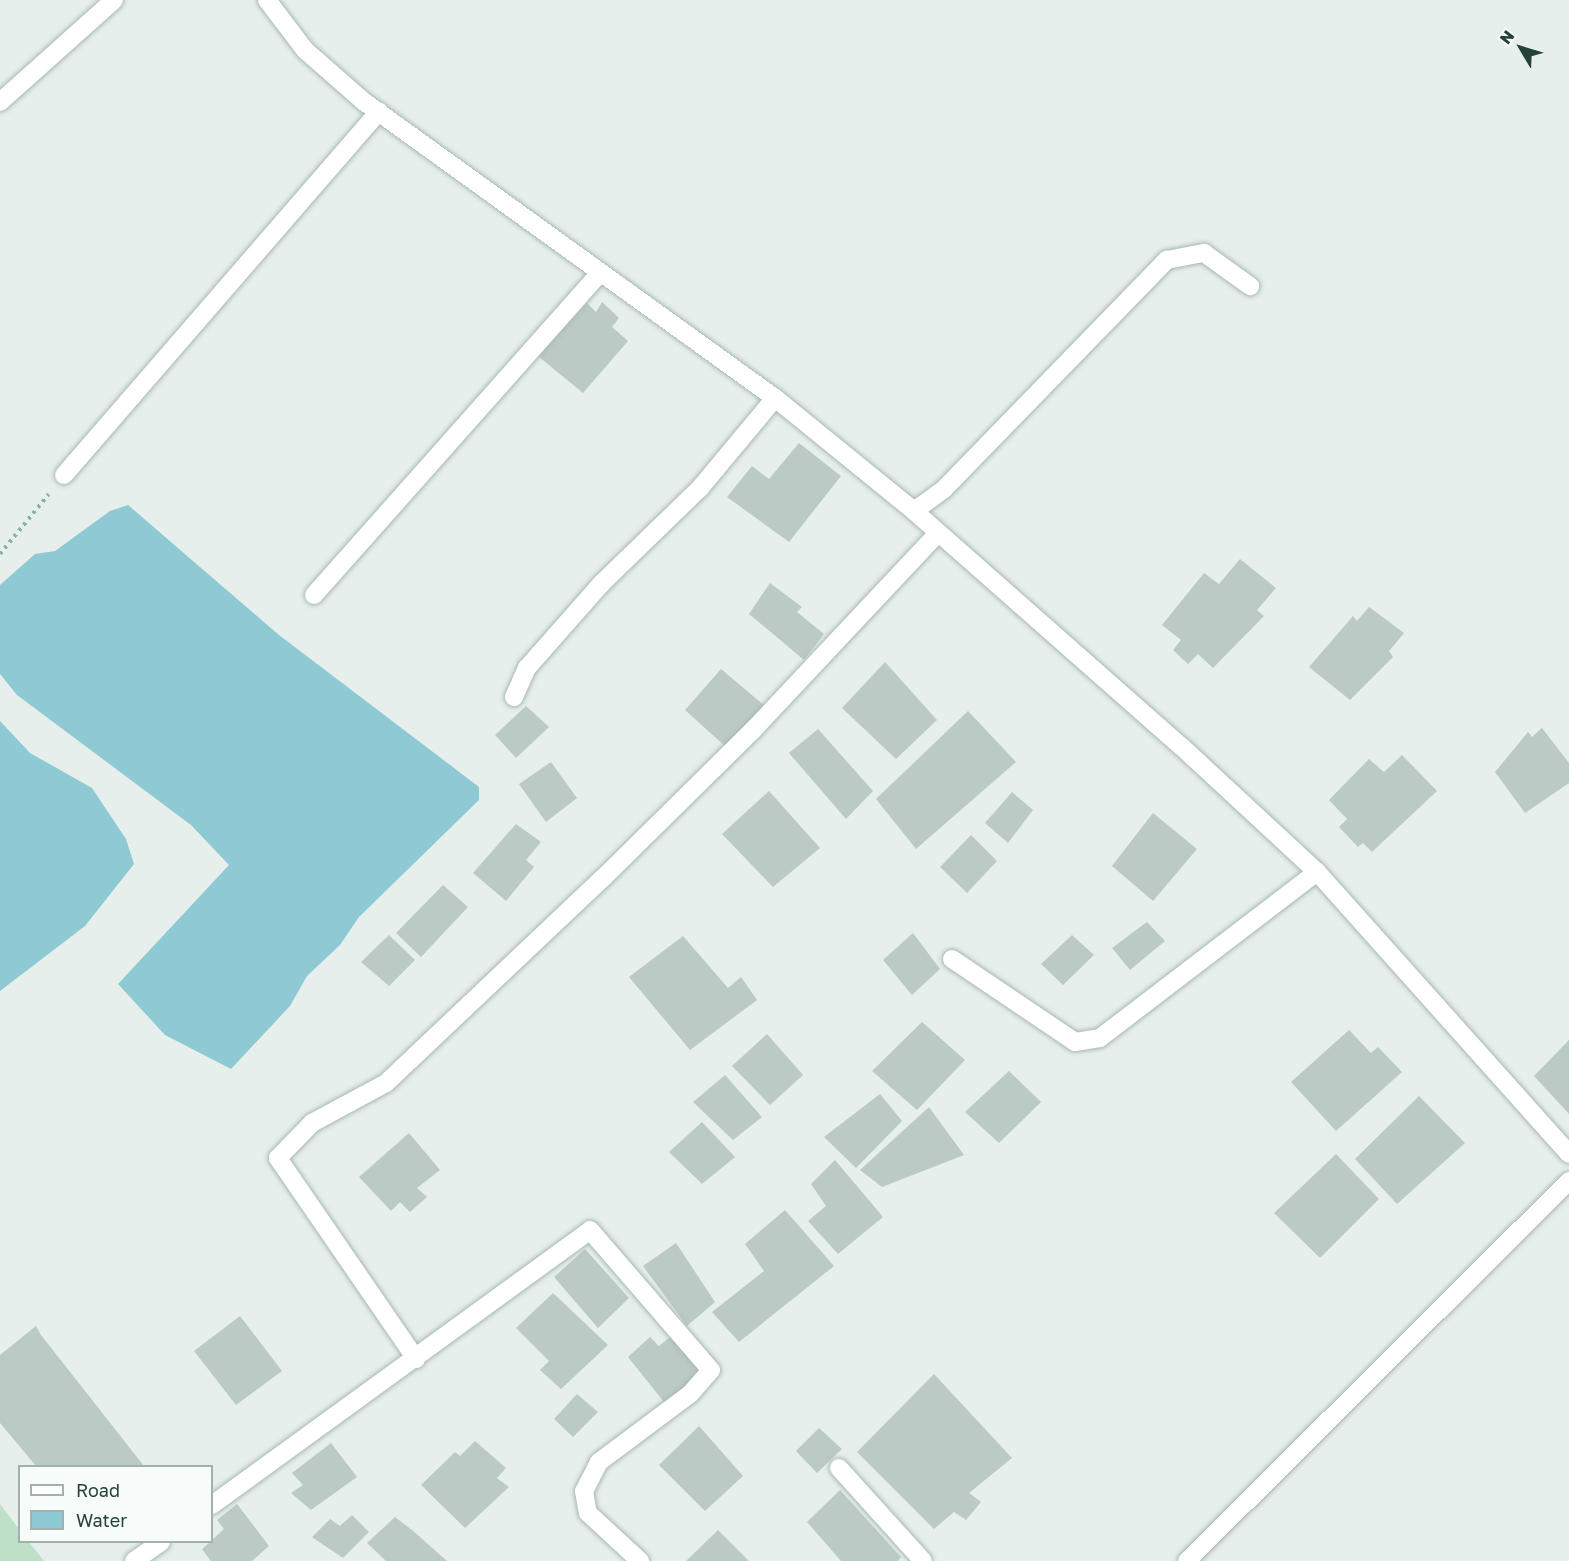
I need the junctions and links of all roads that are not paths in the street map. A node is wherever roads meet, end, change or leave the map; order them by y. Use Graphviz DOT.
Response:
graph roads {
  1 [pos="114,0"];
  2 [pos="267,0"];
  3 [pos="0,102"];
  4 [pos="379,111"];
  5 [pos="600,273"];
  6 [pos="1250,286"];
  7 [pos="775,398"];
  8 [pos="64,474"];
  9 [pos="914,511"];
  10 [pos="936,535"];
  11 [pos="314,595"];
  12 [pos="514,697"];
  13 [pos="1317,872"];
  14 [pos="952,959"];
  15 [pos="1569,1154"];
  16 [pos="1569,1181"];
  17 [pos="416,1359"];
  18 [pos="839,1468"];
  19 [pos="213,1504"];
  20 [pos="161,1543"];
  21 [pos="134,1561"];
  22 [pos="640,1561"];
  23 [pos="923,1561"];
  24 [pos="1187,1561"];
  1 -- 3 [label="street"];
  2 -- 4 [label="street"];
  4 -- 5 [label="street"];
  4 -- 8 [label="street"];
  5 -- 7 [label="street"];
  5 -- 11 [label="street"];
  6 -- 9 [label="street"];
  7 -- 9 [label="street"];
  7 -- 12 [label="street"];
  9 -- 10 [label="street"];
  10 -- 13 [label="street"];
  10 -- 17 [label="street"];
  13 -- 14 [label="street"];
  13 -- 15 [label="street"];
  16 -- 24 [label="street"];
  17 -- 19 [label="street"];
  17 -- 22 [label="street"];
  18 -- 23 [label="street"];
  20 -- 21 [label="street"];
}
